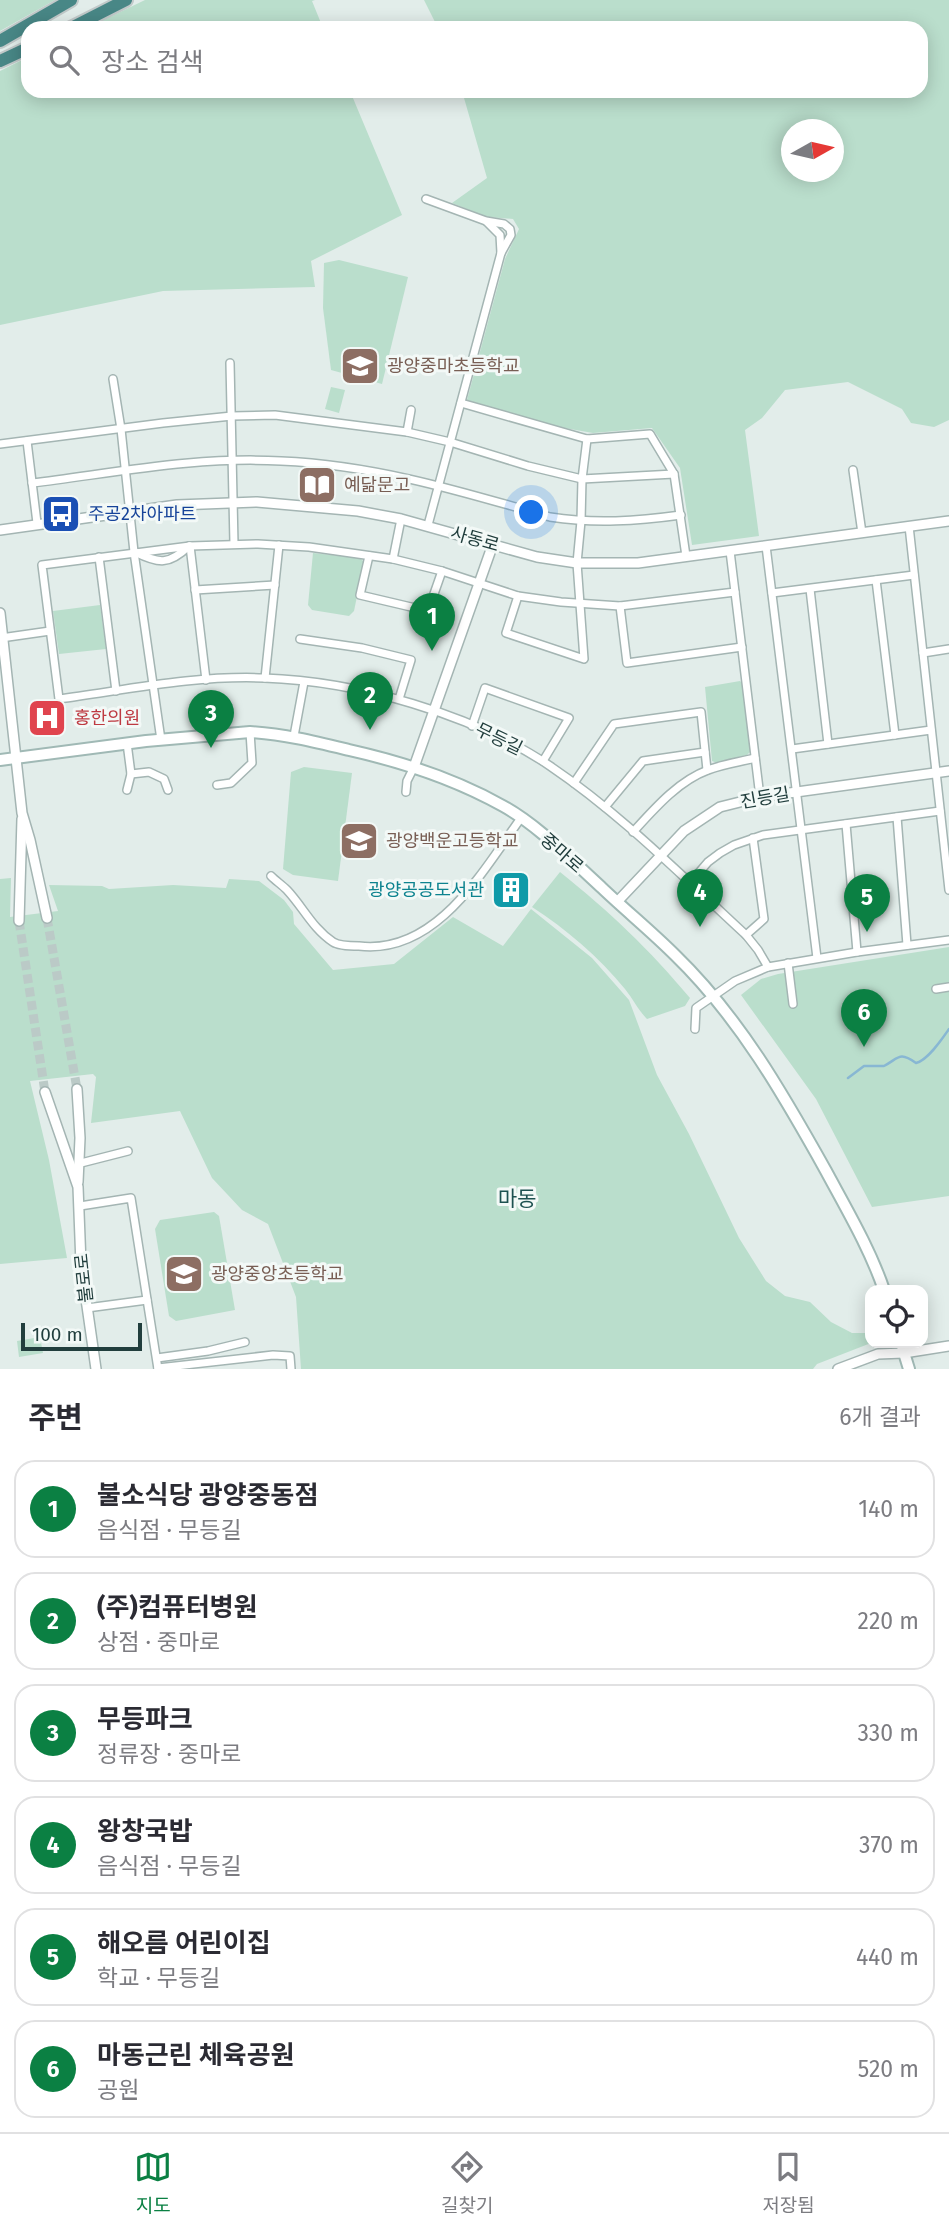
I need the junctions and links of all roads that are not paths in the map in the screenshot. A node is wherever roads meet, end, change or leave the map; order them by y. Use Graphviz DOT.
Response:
graph roads {
  1 [pos="71,0"];
  2 [pos="127,0"];
  3 [pos="34,21"];
  4 [pos="85,21"];
  5 [pos="21,29"];
  6 [pos="0,41"];
  7 [pos="21,51"];
  8 [pos="0,61"];
  9 [pos="426,199"];
  10 [pos="230,363"];
  11 [pos="113,379"];
  12 [pos="461,403"];
  13 [pos="411,410"];
  14 [pos="232,416"];
  15 [pos="121,429"];
  16 [pos="407,432"];
  17 [pos="587,439"];
  18 [pos="27,441"];
  19 [pos="450,442"];
  20 [pos="0,444"];
  21 [pos="233,461"];
  22 [pos="853,470"];
  23 [pos="125,471"];
  24 [pos="674,474"];
  25 [pos="582,479"];
  26 [pos="32,483"];
  27 [pos="439,485"];
  28 [pos="233,502"];
  29 [pos="129,510"];
  30 [pos="681,515"];
  31 [pos="401,519"];
  32 [pos="581,521"];
  33 [pos="949,521"];
  34 [pos="37,523"];
  35 [pos="428,525"];
  36 [pos="909,526"];
  37 [pos="0,530"];
  38 [pos="862,533"];
  39 [pos="234,544"];
  40 [pos="493,544"];
  41 [pos="190,545"];
  42 [pos="279,545"];
  43 [pos="766,546"];
  44 [pos="730,551"];
  45 [pos="134,552"];
  46 [pos="369,556"];
  47 [pos="686,556"];
  48 [pos="99,557"];
  49 [pos="393,559"];
  50 [pos="577,563"];
  51 [pos="442,571"];
  52 [pos="914,575"];
  53 [pos="876,580"];
  54 [pos="479,583"];
  55 [pos="275,585"];
  56 [pos="810,589"];
  57 [pos="195,590"];
  58 [pos="735,592"];
  59 [pos="772,593"];
  60 [pos="518,596"];
  61 [pos="580,604"];
  62 [pos="620,606"];
  63 [pos="0,613"];
  64 [pos="50,631"];
  65 [pos="1,638"];
  66 [pos="300,639"];
  67 [pos="742,647"];
  68 [pos="949,649"];
  69 [pos="923,653"];
  70 [pos="265,678"];
  71 [pos="206,680"];
  72 [pos="304,682"];
  73 [pos="153,687"];
  74 [pos="116,691"];
  75 [pos="399,699"];
  76 [pos="433,710"];
  77 [pos="472,726"];
  78 [pos="931,730"];
  79 [pos="250,733"];
  80 [pos="895,735"];
  81 [pos="295,736"];
  82 [pos="161,740"];
  83 [pos="127,743"];
  84 [pos="828,744"];
  85 [pos="792,749"];
  86 [pos="705,752"];
  87 [pos="16,758"];
  88 [pos="755,758"];
  89 [pos="0,760"];
  90 [pos="543,761"];
  91 [pos="414,767"];
  92 [pos="707,770"];
  93 [pos="949,771"];
  94 [pos="936,773"];
  95 [pos="131,774"];
  96 [pos="574,783"];
  97 [pos="217,785"];
  98 [pos="127,790"];
  99 [pos="168,790"];
  100 [pos="406,792"];
  101 [pos="797,792"];
  102 [pos="760,797"];
  103 [pos="605,807"];
  104 [pos="940,811"];
  105 [pos="22,813"];
  106 [pos="897,817"];
  107 [pos="521,818"];
  108 [pos="846,824"];
  109 [pos="802,830"];
  110 [pos="634,832"];
  111 [pos="753,838"];
  112 [pos="660,856"];
  113 [pos="271,876"];
  114 [pos="690,883"];
  115 [pos="949,890"];
  116 [pos="617,902"];
  117 [pos="47,918"];
  118 [pos="19,921"];
  119 [pos="746,935"];
  120 [pos="949,940"];
  121 [pos="907,945"];
  122 [pos="857,952"];
  123 [pos="817,958"];
  124 [pos="788,963"];
  125 [pos="768,967"];
  126 [pos="949,987"];
  127 [pos="936,989"];
  128 [pos="712,997"];
  129 [pos="793,1004"];
  130 [pos="695,1029"];
  131 [pos="77,1089"];
  132 [pos="45,1092"];
  133 [pos="128,1151"];
  134 [pos="81,1163"];
  135 [pos="78,1187"];
  136 [pos="80,1206"];
  137 [pos="882,1285"];
  138 [pos="147,1300"];
  139 [pos="87,1308"];
  140 [pos="245,1342"];
  141 [pos="949,1346"];
  142 [pos="928,1347"];
  143 [pos="903,1348"];
  144 [pos="157,1358"];
  145 [pos="856,1365"];
  146 [pos="158,1368"];
  147 [pos="96,1369"];
  148 [pos="290,1369"];
  149 [pos="838,1369"];
  150 [pos="909,1369"];
  1 -- 3 [label="highway"];
  2 -- 4 [label="highway"];
  5 -- 6 [label="highway"];
  7 -- 8 [label="highway"];
  9 -- 12 [label="street"];
  10 -- 14 [label="street"];
  11 -- 15 [label="street"];
  12 -- 17 [label="street"];
  12 -- 19 [label="street"];
  13 -- 16 [label="street"];
  14 -- 15 [label="street"];
  14 -- 16 [label="street"];
  14 -- 21 [label="street"];
  15 -- 18 [label="street"];
  15 -- 23 [label="street"];
  16 -- 19 [label="street"];
  17 -- 24 [label="street"];
  17 -- 25 [label="street"];
  18 -- 20 [label="street"];
  18 -- 26 [label="street"];
  19 -- 25 [label="street"];
  19 -- 27 [label="street"];
  21 -- 23 [label="street"];
  21 -- 27 [label="street"];
  21 -- 28 [label="street"];
  22 -- 38 [label="street"];
  23 -- 26 [label="street"];
  23 -- 29 [label="street"];
  24 -- 25 [label="street"];
  24 -- 30 [label="street"];
  25 -- 32 [label="street"];
  26 -- 34 [label="street"];
  27 -- 32 [label="street"];
  27 -- 35 [label="street"];
  28 -- 29 [label="street, 사동로"];
  28 -- 31 [label="street, 사동로"];
  28 -- 39 [label="street"];
  29 -- 34 [label="street, 사동로"];
  29 -- 45 [label="street"];
  30 -- 32 [label="street"];
  30 -- 47 [label="street"];
  31 -- 35 [label="street, 사동로"];
  31 -- 49 [label="street"];
  32 -- 50 [label="street"];
  33 -- 36 [label="street, 사동로"];
  34 -- 37 [label="street, 사동로"];
  35 -- 40 [label="street, 사동로"];
  36 -- 38 [label="street, 사동로"];
  36 -- 52 [label="street"];
  38 -- 43 [label="street, 사동로"];
  39 -- 41 [label="street"];
  39 -- 42 [label="street"];
  40 -- 50 [label="street, 사동로"];
  40 -- 54 [label="street"];
  41 -- 45 [label="street"];
  41 -- 57 [label="street"];
  42 -- 46 [label="street"];
  42 -- 55 [label="street"];
  43 -- 44 [label="street, 사동로"];
  43 -- 59 [label="street"];
  44 -- 47 [label="street, 사동로"];
  44 -- 58 [label="street"];
  45 -- 48 [label="street"];
  45 -- 73 [label="street"];
  46 -- 49 [label="street"];
  46 -- 51 [label="street"];
  47 -- 50 [label="street, 사동로"];
  48 -- 64 [label="street"];
  48 -- 74 [label="street"];
  49 -- 51 [label="street"];
  50 -- 61 [label="street"];
  51 -- 54 [label="street"];
  52 -- 53 [label="street"];
  52 -- 69 [label="street"];
  53 -- 56 [label="street"];
  53 -- 80 [label="street"];
  54 -- 60 [label="street"];
  54 -- 76 [label="street"];
  55 -- 57 [label="street"];
  55 -- 70 [label="street"];
  56 -- 59 [label="street"];
  56 -- 84 [label="street"];
  57 -- 71 [label="street"];
  58 -- 62 [label="street"];
  58 -- 67 [label="street"];
  59 -- 85 [label="street"];
  60 -- 61 [label="street"];
  60 -- 61 [label="street"];
  61 -- 62 [label="street"];
  62 -- 67 [label="street"];
  63 -- 65 [label="street"];
  64 -- 65 [label="street"];
  64 -- 74 [label="street, 무등길"];
  65 -- 87 [label="street"];
  66 -- 75 [label="street"];
  67 -- 88 [label="street"];
  68 -- 69 [label="street"];
  69 -- 78 [label="street"];
  70 -- 71 [label="street, 무등길"];
  70 -- 72 [label="street, 무등길"];
  71 -- 73 [label="street, 무등길"];
  72 -- 75 [label="street, 무등길"];
  72 -- 81 [label="street"];
  73 -- 74 [label="street, 무등길"];
  73 -- 82 [label="street"];
  75 -- 76 [label="street, 무등길"];
  76 -- 77 [label="street, 무등길"];
  76 -- 91 [label="street"];
  77 -- 90 [label="street, 무등길"];
  77 -- 90 [label="street"];
  78 -- 80 [label="street"];
  78 -- 94 [label="street"];
  79 -- 81 [label="main road, 중마로"];
  79 -- 82 [label="main road, 중마로"];
  79 -- 97 [label="street"];
  80 -- 84 [label="street"];
  81 -- 91 [label="main road, 중마로"];
  82 -- 83 [label="main road, 중마로"];
  83 -- 87 [label="main road, 중마로"];
  83 -- 95 [label="street"];
  84 -- 85 [label="street"];
  85 -- 101 [label="street"];
  86 -- 92 [label="street"];
  86 -- 96 [label="street"];
  86 -- 103 [label="street"];
  87 -- 89 [label="main road, 중마로"];
  87 -- 105 [label="street"];
  88 -- 92 [label="street"];
  88 -- 102 [label="street"];
  90 -- 96 [label="street, 무등길"];
  91 -- 100 [label="street"];
  91 -- 107 [label="main road, 중마로"];
  92 -- 110 [label="street"];
  93 -- 94 [label="street, 진등길"];
  94 -- 101 [label="street, 진등길"];
  94 -- 104 [label="street"];
  95 -- 98 [label="street"];
  95 -- 99 [label="street"];
  96 -- 103 [label="street, 무등길"];
  101 -- 102 [label="street, 진등길"];
  101 -- 109 [label="street"];
  102 -- 112 [label="street, 진등길"];
  103 -- 110 [label="street, 무등길"];
  104 -- 106 [label="street"];
  104 -- 115 [label="street"];
  105 -- 117 [label="street"];
  105 -- 118 [label="street"];
  106 -- 108 [label="street"];
  106 -- 121 [label="street"];
  107 -- 113 [label="street"];
  107 -- 116 [label="main road, 중마로"];
  108 -- 109 [label="street"];
  108 -- 122 [label="street"];
  109 -- 111 [label="street"];
  109 -- 123 [label="street"];
  110 -- 112 [label="street, 무등길"];
  111 -- 114 [label="street"];
  111 -- 119 [label="street"];
  112 -- 114 [label="street, 무등길"];
  112 -- 116 [label="street, 진등길"];
  114 -- 119 [label="street, 무등길"];
  116 -- 128 [label="main road, 중마로"];
  119 -- 125 [label="street, 무등길"];
  120 -- 121 [label="street"];
  121 -- 122 [label="street"];
  122 -- 123 [label="street"];
  123 -- 124 [label="street"];
  124 -- 125 [label="street"];
  124 -- 129 [label="street"];
  125 -- 128 [label="street"];
  126 -- 127 [label="street"];
  128 -- 130 [label="street"];
  128 -- 137 [label="main road, 중마로"];
  131 -- 134 [label="street, 불로로"];
  132 -- 135 [label="street, 불로로"];
  133 -- 134 [label="street"];
  134 -- 135 [label="street, 불로로"];
  135 -- 136 [label="street, 불로로"];
  136 -- 138 [label="street"];
  136 -- 139 [label="street, 불로로"];
  138 -- 139 [label="street"];
  138 -- 144 [label="street"];
  139 -- 147 [label="street, 불로로"];
  140 -- 144 [label="street"];
  141 -- 142 [label="street"];
  143 -- 145 [label="street"];
  143 -- 150 [label="main road"];
  144 -- 146 [label="street"];
  145 -- 149 [label="street"];
  146 -- 148 [label="street"];
}
